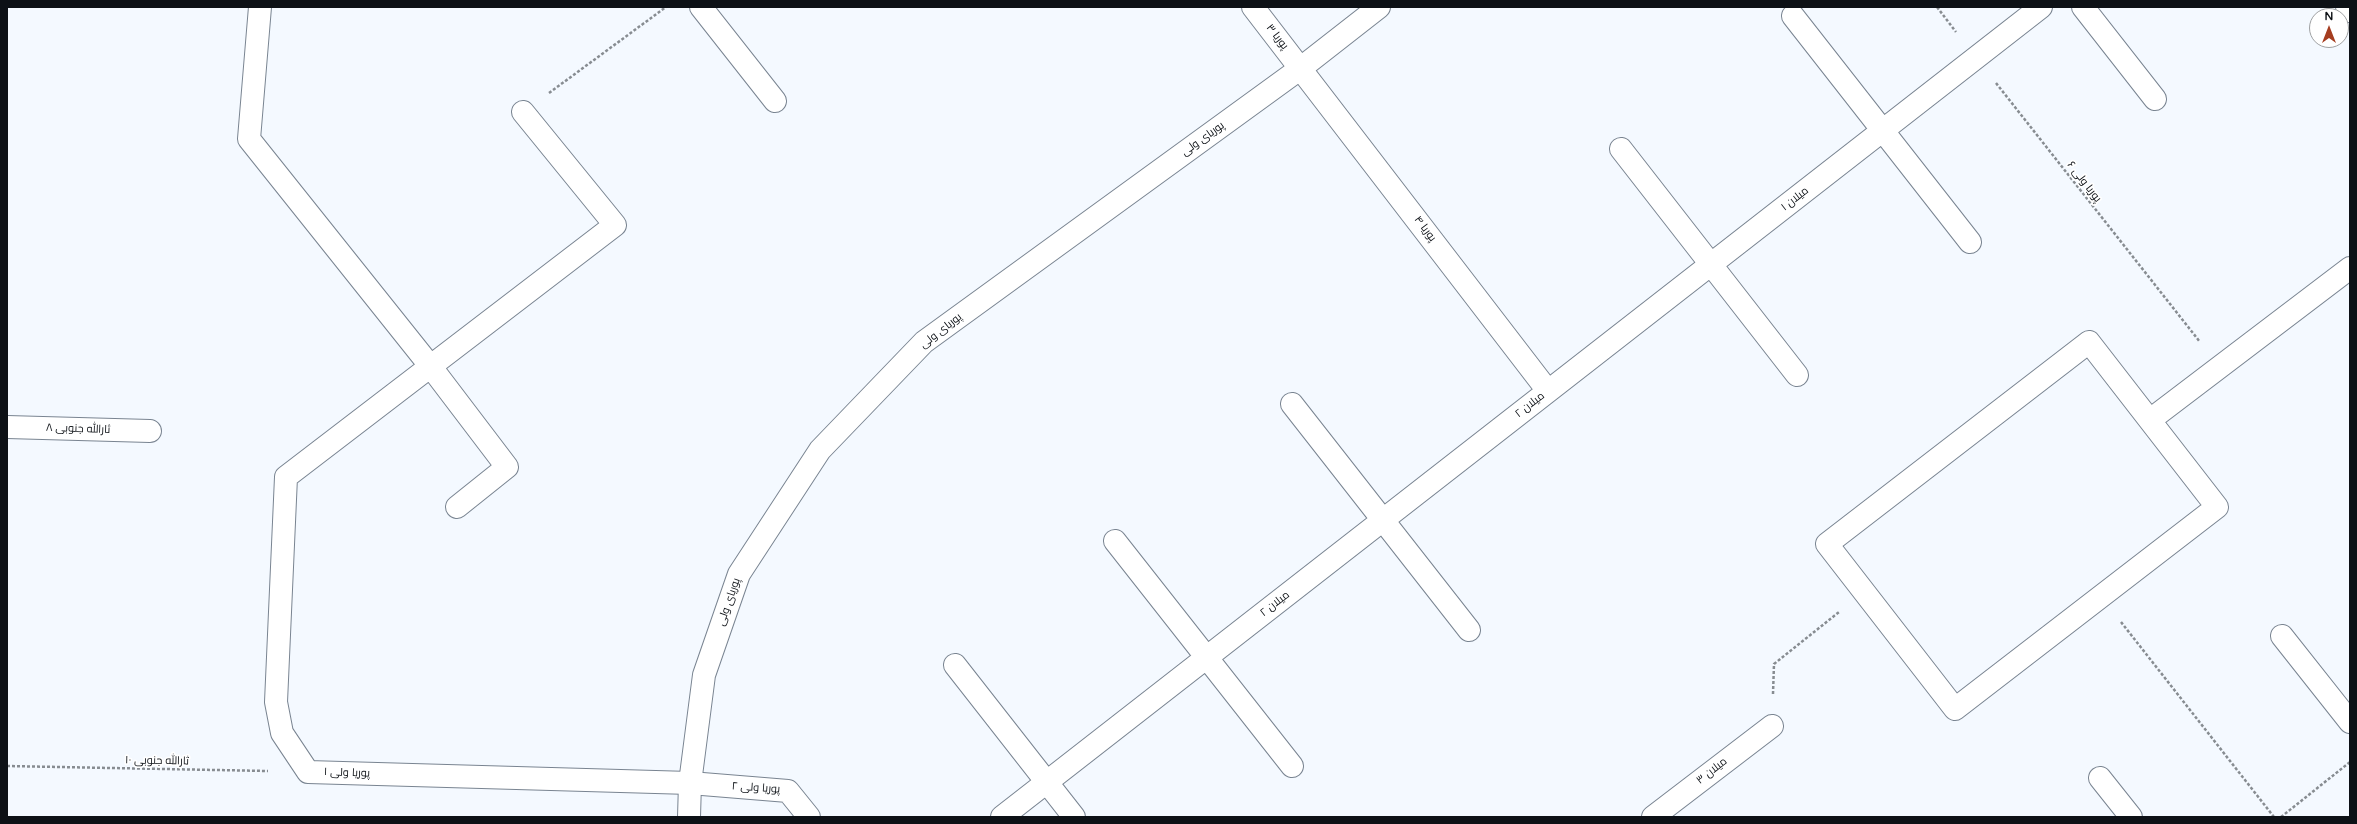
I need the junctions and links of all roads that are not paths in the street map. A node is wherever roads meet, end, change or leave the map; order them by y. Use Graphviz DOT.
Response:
graph roads {
  1 [pos="260,7"];
  2 [pos="701,7"];
  3 [pos="1253,7"];
  4 [pos="1379,7"];
  5 [pos="2041,7"];
  6 [pos="2083,7"];
  7 [pos="2347,7"];
  8 [pos="2350,11"];
  9 [pos="1793,16"];
  10 [pos="1301,68"];
  11 [pos="2154,99"];
  12 [pos="775,101"];
  13 [pos="523,112"];
  14 [pos="1883,130"];
  15 [pos="1621,149"];
  16 [pos="1970,242"];
  17 [pos="1711,264"];
  18 [pos="2350,268"];
  19 [pos="431,367"];
  20 [pos="1797,375"];
  21 [pos="1548,391"];
  22 [pos="1292,404"];
  23 [pos="2150,420"];
  24 [pos="7,427"];
  25 [pos="150,431"];
  26 [pos="457,507"];
  27 [pos="1383,520"];
  28 [pos="1115,541"];
  29 [pos="1469,630"];
  30 [pos="2282,636"];
  31 [pos="1206,657"];
  32 [pos="955,665"];
  33 [pos="2350,722"];
  34 [pos="1772,726"];
  35 [pos="1292,766"];
  36 [pos="2100,778"];
  37 [pos="1047,782"];
  38 [pos="690,783"];
  39 [pos="689,817"];
  40 [pos="809,817"];
  41 [pos="1002,817"];
  42 [pos="1074,817"];
  43 [pos="1653,817"];
  44 [pos="2131,817"];
  1 -- 19 [label="street"];
  2 -- 12 [label="street"];
  3 -- 10 [label="street, پوریا ۳"];
  4 -- 10 [label="street, پوریای ولی"];
  5 -- 14 [label="street, میلان ۱"];
  6 -- 11 [label="street"];
  7 -- 8 [label="street"];
  9 -- 14 [label="street"];
  10 -- 21 [label="street, پوریا ۴"];
  10 -- 38 [label="street, پوریای ولی"];
  13 -- 19 [label="street"];
  14 -- 16 [label="street"];
  14 -- 17 [label="street, میلان ۱"];
  15 -- 17 [label="street"];
  17 -- 20 [label="street"];
  17 -- 21 [label="street, میلان ۱"];
  18 -- 23 [label="street"];
  19 -- 26 [label="street"];
  19 -- 38 [label="street, پوریا ولی ۱"];
  21 -- 27 [label="street, میلان ۲"];
  22 -- 27 [label="street"];
  23 -- 23 [label="street"];
  24 -- 25 [label="street, ثارالله جنوبی ۸"];
  27 -- 29 [label="street"];
  27 -- 31 [label="street, میلان ۲"];
  28 -- 31 [label="street"];
  30 -- 33 [label="street"];
  31 -- 35 [label="street"];
  31 -- 37 [label="street, میلان ۲"];
  32 -- 37 [label="street"];
  34 -- 43 [label="street, میلان ۳"];
  36 -- 44 [label="street"];
  37 -- 41 [label="street, میلان ۲"];
  37 -- 42 [label="street"];
  38 -- 39 [label="street, پوریای ولی"];
  38 -- 40 [label="street, پوریا ولی ۲"];
}
